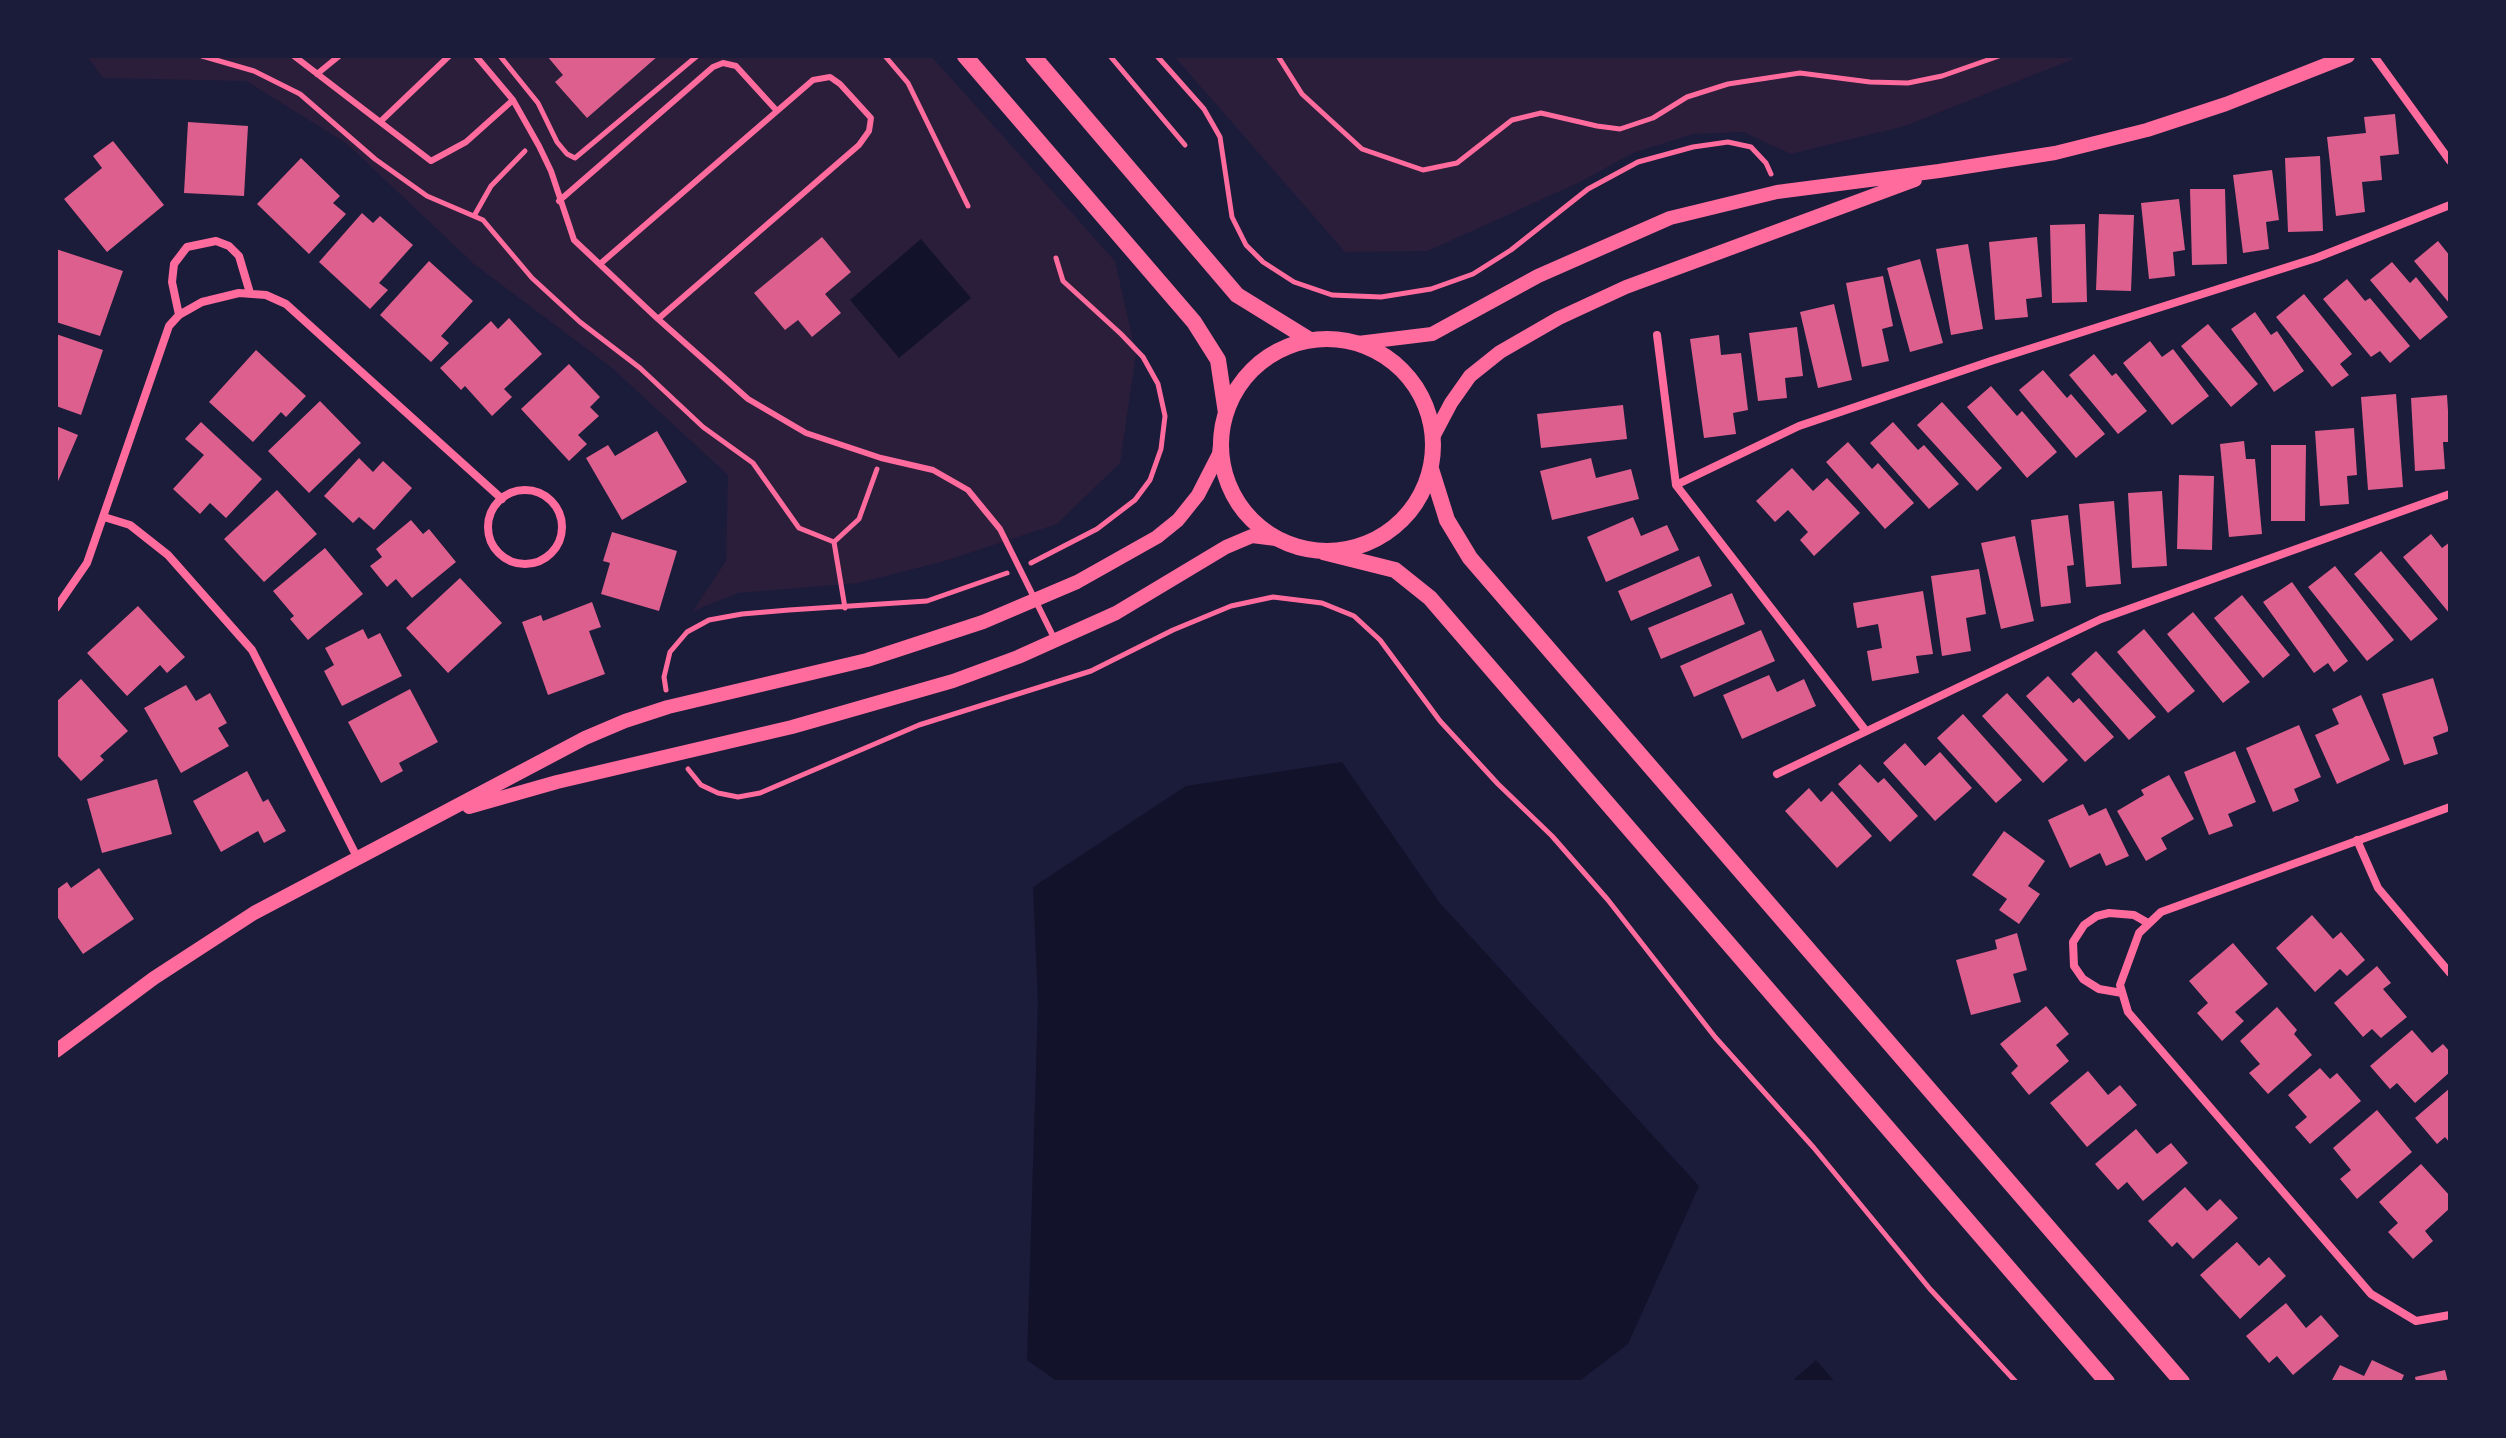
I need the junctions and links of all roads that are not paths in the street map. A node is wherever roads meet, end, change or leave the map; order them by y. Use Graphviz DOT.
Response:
graph roads {
  1 [pos="294,56"];
  2 [pos="339,56"];
  3 [pos="449,56"];
  4 [pos="476,56"];
  5 [pos="965,56"];
  6 [pos="1033,56"];
  7 [pos="2348,56"];
  8 [pos="2374,56"];
  9 [pos="317,74"];
  10 [pos="513,100"];
  11 [pos="777,111"];
  12 [pos="380,122"];
  13 [pos="2450,161"];
  14 [pos="1939,171"];
  15 [pos="559,201"];
  16 [pos="2450,205"];
  17 [pos="600,264"];
  18 [pos="250,293"];
  19 [pos="179,315"];
  20 [pos="658,319"];
  21 [pos="1657,335"];
  22 [pos="1310,340"];
  23 [pos="1358,343"];
  24 [pos="1226,413"];
  25 [pos="1221,435"];
  26 [pos="1433,437"];
  27 [pos="1431,469"];
  28 [pos="1676,485"];
  29 [pos="2450,494"];
  30 [pos="502,499"];
  31 [pos="104,517"];
  32 [pos="1276,539"];
  33 [pos="1323,552"];
  34 [pos="1036,600"];
  35 [pos="56,608"];
  36 [pos="1055,640"];
  37 [pos="1866,731"];
  38 [pos="1777,774"];
  39 [pos="2450,807"];
  40 [pos="442,815"];
  41 [pos="2357,840"];
  42 [pos="357,857"];
  43 [pos="2148,923"];
  44 [pos="2450,973"];
  45 [pos="2122,993"];
  46 [pos="56,1051"];
  47 [pos="2450,1315"];
  48 [pos="2107,1382"];
  49 [pos="2182,1382"];
  1 -- 9 [label="lane"];
  2 -- 9 [label="lane"];
  3 -- 12 [label="lane"];
  4 -- 10 [label="lane"];
  5 -- 24 [label="main road"];
  6 -- 22 [label="main road"];
  7 -- 14 [label="street"];
  8 -- 13 [label="street"];
  9 -- 12 [label="lane"];
  10 -- 12 [label="lane"];
  10 -- 15 [label="lane"];
  11 -- 15 [label="lane"];
  11 -- 17 [label="lane"];
  11 -- 20 [label="lane"];
  14 -- 23 [label="street"];
  14 -- 26 [label="street"];
  15 -- 17 [label="lane"];
  16 -- 28 [label="street"];
  17 -- 20 [label="lane"];
  18 -- 19 [label="street"];
  18 -- 19 [label="street"];
  18 -- 30 [label="street"];
  19 -- 31 [label="street"];
  20 -- 34 [label="lane"];
  21 -- 28 [label="street"];
  22 -- 23 [label="main road"];
  22 -- 24 [label="main road"];
  23 -- 26 [label="main road"];
  24 -- 25 [label="main road"];
  25 -- 32 [label="main road"];
  25 -- 34 [label="street"];
  26 -- 27 [label="main road"];
  27 -- 33 [label="main road"];
  27 -- 49 [label="main road"];
  28 -- 37 [label="street"];
  29 -- 37 [label="street"];
  30 -- 30 [label="street"];
  31 -- 35 [label="street"];
  31 -- 42 [label="street"];
  32 -- 33 [label="main road"];
  32 -- 36 [label="street"];
  33 -- 48 [label="main road"];
  34 -- 36 [label="lane"];
  34 -- 40 [label="street"];
  36 -- 40 [label="street"];
  37 -- 38 [label="street"];
  39 -- 41 [label="street"];
  40 -- 42 [label="street"];
  41 -- 43 [label="street"];
  41 -- 44 [label="street"];
  42 -- 46 [label="street"];
  43 -- 45 [label="street"];
  43 -- 45 [label="street"];
  45 -- 47 [label="street"];
}
